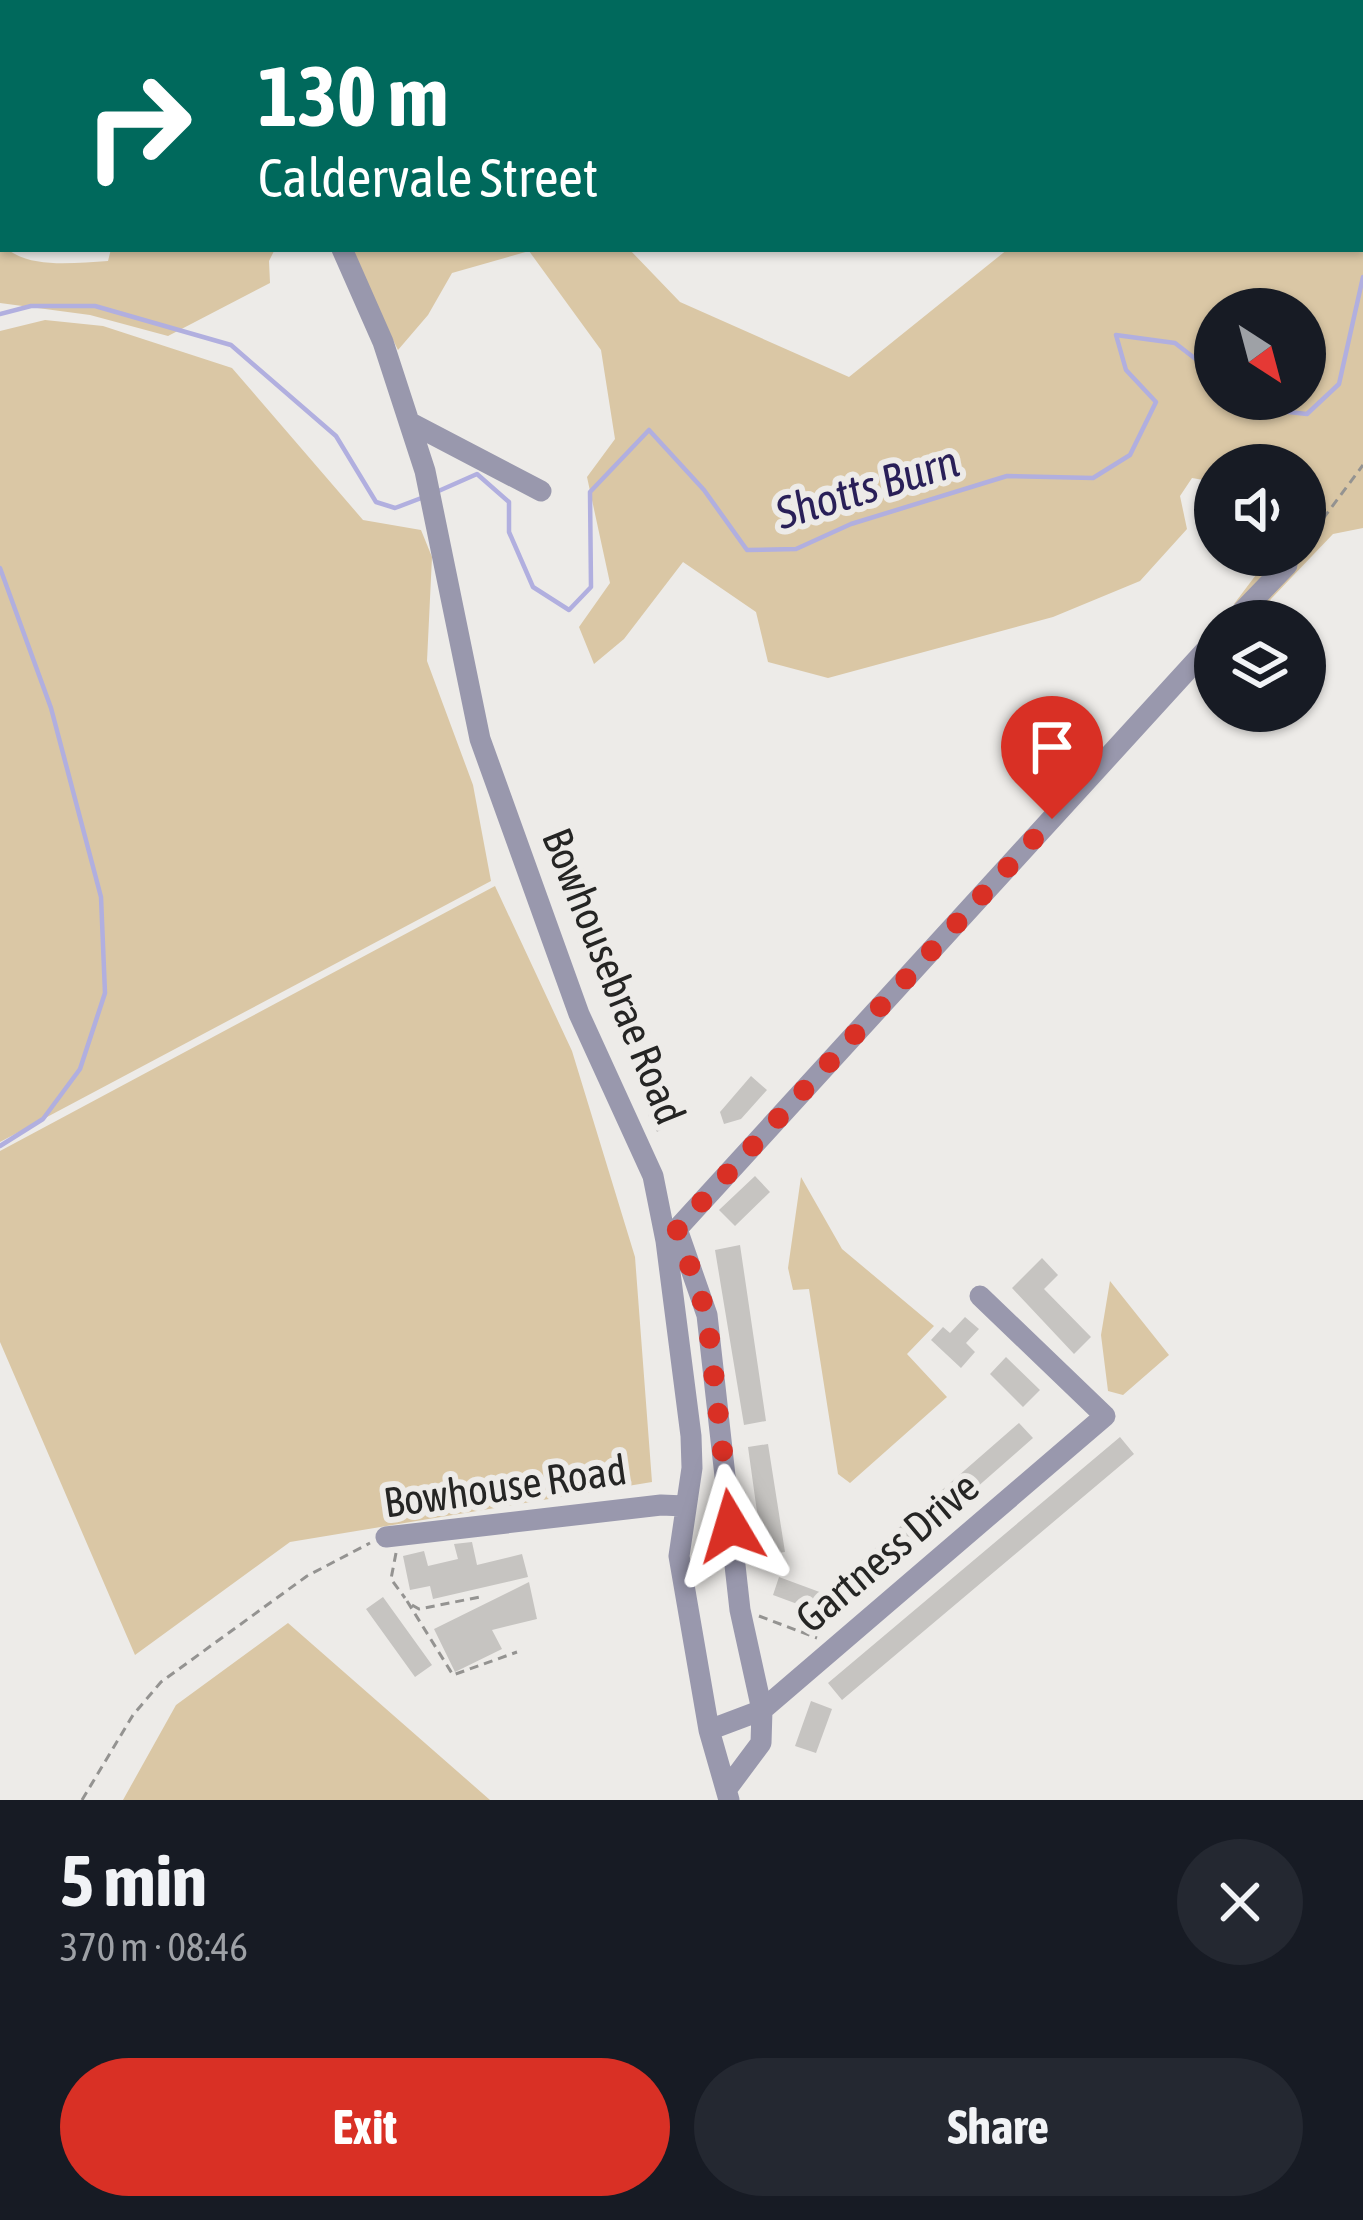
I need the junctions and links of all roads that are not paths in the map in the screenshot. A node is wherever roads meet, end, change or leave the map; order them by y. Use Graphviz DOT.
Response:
graph roads {
  1 [pos="343,252"];
  2 [pos="410,422"];
  3 [pos="541,491"];
  4 [pos="1277,576"];
  5 [pos="1254,600"];
  6 [pos="1194,663"];
  7 [pos="672,1235"];
  8 [pos="980,1296"];
  9 [pos="685,1506"];
  10 [pos="386,1537"];
  11 [pos="762,1710"];
  12 [pos="709,1730"];
  13 [pos="728,1795"];
  1 -- 2 [label="street, Bowhousebrae Road"];
  2 -- 3 [label="street"];
  2 -- 7 [label="street, Bowhousebrae Road"];
  4 -- 5 [label="street"];
  6 -- 7 [label="street"];
  7 -- 9 [label="street, Bowhousebrae Road"];
  7 -- 11 [label="street"];
  8 -- 11 [label="street, Gartness Drive"];
  9 -- 10 [label="street, Bowhouse Road"];
  9 -- 12 [label="street, Bowhousebrae Road"];
  11 -- 12 [label="street, Gartness Drive"];
  11 -- 13 [label="street"];
  12 -- 13 [label="street, Bowhousebrae Road"];
}
